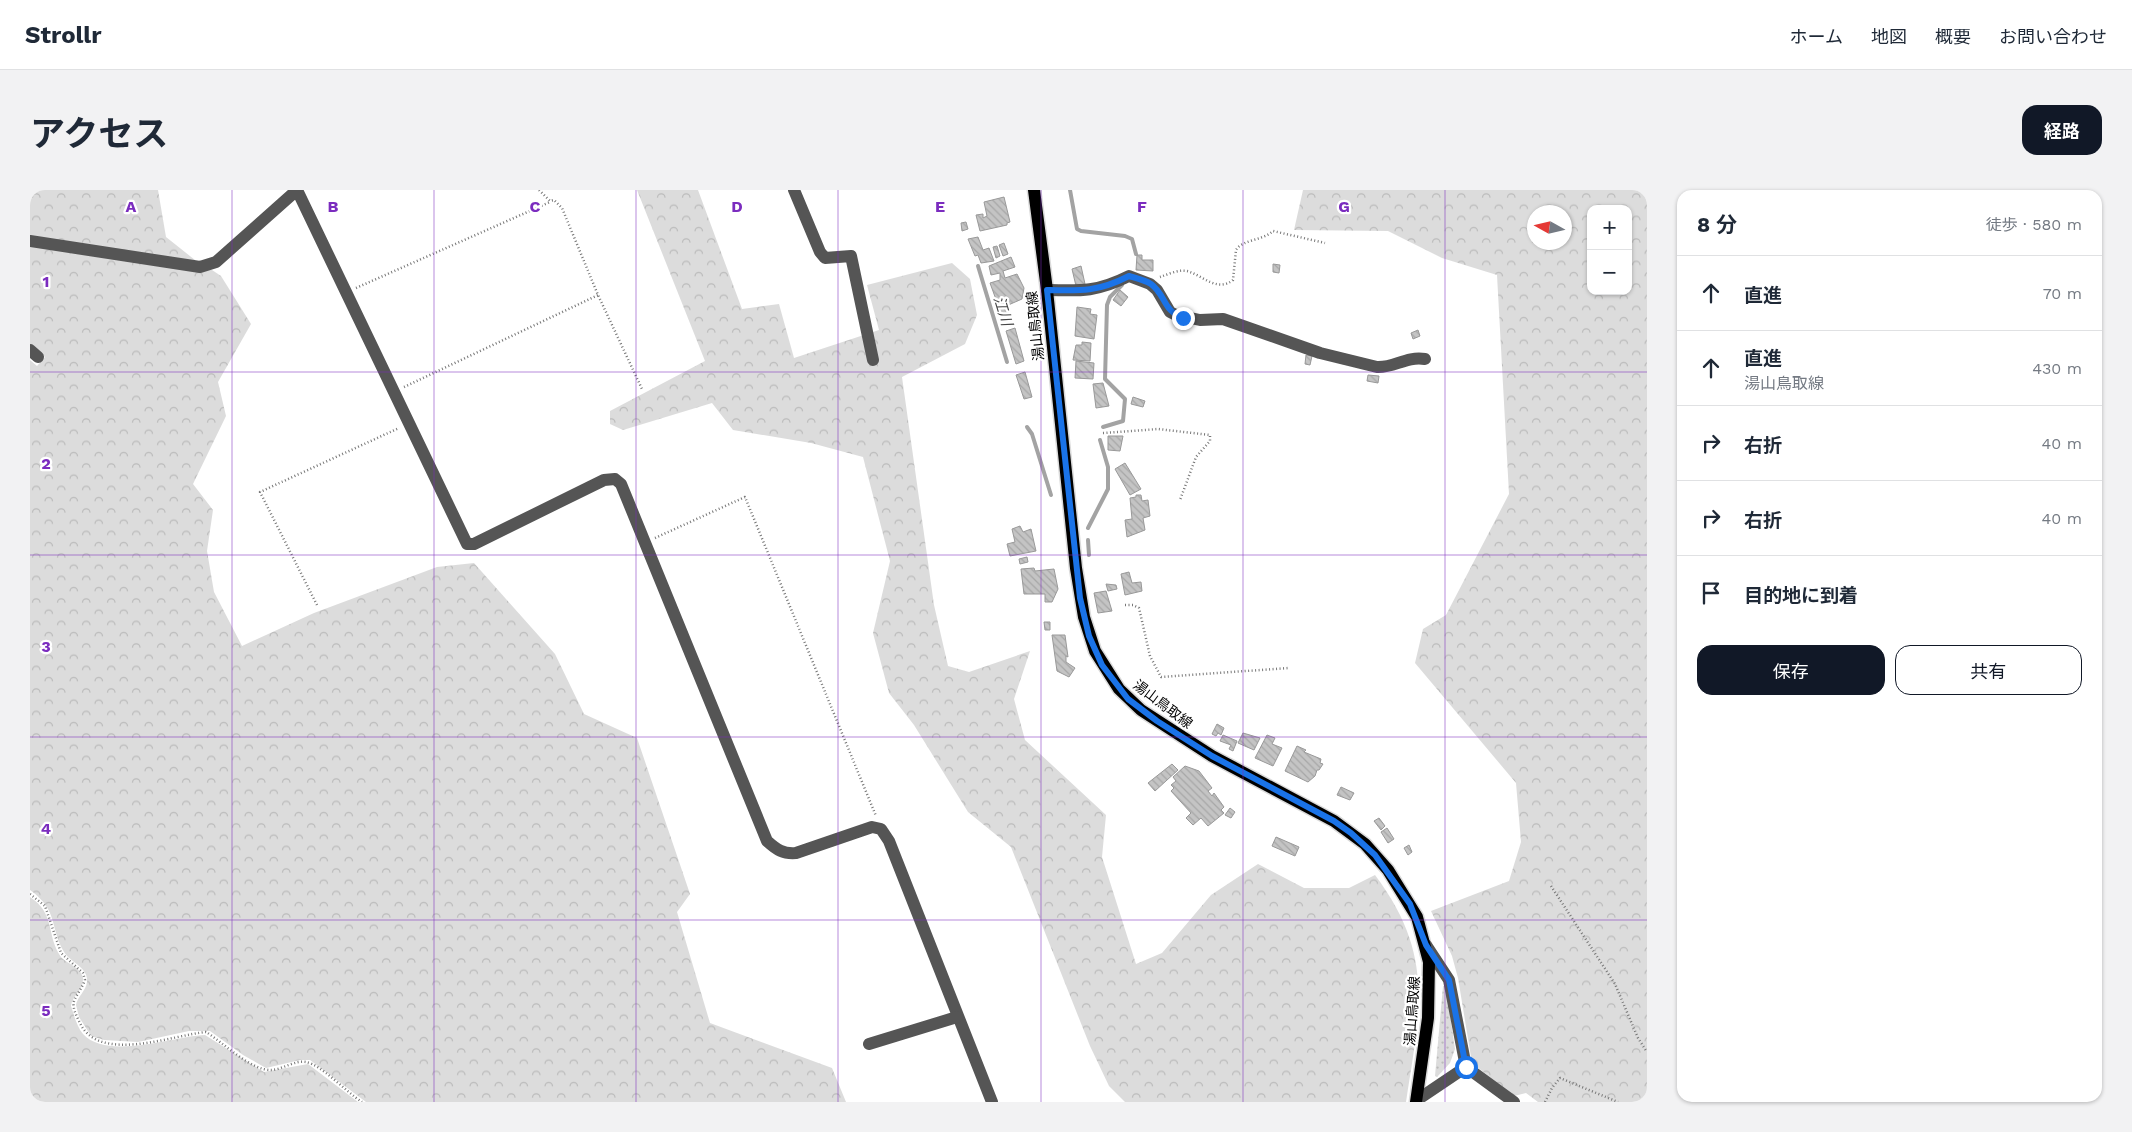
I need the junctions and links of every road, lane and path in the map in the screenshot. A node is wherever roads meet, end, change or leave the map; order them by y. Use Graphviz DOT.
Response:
graph roads {
  1 [pos="539,190"];
  2 [pos="794,190"];
  3 [pos="1034,190"];
  4 [pos="550,201"];
  5 [pos="30,241"];
  6 [pos="1325,243"];
  7 [pos="1153,278"];
  8 [pos="1047,290"];
  9 [pos="346,293"];
  10 [pos="598,295"];
  11 [pos="1425,359"];
  12 [pos="873,360"];
  13 [pos="642,389"];
  14 [pos="393,392"];
  15 [pos="407,424"];
  16 [pos="1103,433"];
  17 [pos="1180,500"];
  18 [pos="646,542"];
  19 [pos="316,605"];
  20 [pos="1125,605"];
  21 [pos="1289,668"];
  22 [pos="881,829"];
  23 [pos="1551,886"];
  24 [pos="30,894"];
  25 [pos="1426,945"];
  26 [pos="957,1017"];
  27 [pos="869,1044"];
  28 [pos="1647,1052"];
  29 [pos="1466,1067"];
  30 [pos="1417,1101"];
  31 [pos="362,1102"];
  32 [pos="992,1102"];
  33 [pos="1514,1102"];
  34 [pos="1545,1102"];
  35 [pos="1618,1102"];
  1 -- 4 [label="path"];
  2 -- 12 [label="street"];
  3 -- 8 [label="main road, 湯山鳥取線"];
  4 -- 9 [label="path"];
  4 -- 10 [label="path"];
  5 -- 9 [label="street"];
  6 -- 7 [label="path"];
  8 -- 11 [label="street"];
  8 -- 25 [label="main road, 湯山鳥取線"];
  9 -- 14 [label="street"];
  10 -- 13 [label="path"];
  10 -- 14 [label="path"];
  14 -- 15 [label="street"];
  15 -- 18 [label="street"];
  15 -- 19 [label="path"];
  16 -- 17 [label="path"];
  18 -- 22 [label="street"];
  18 -- 22 [label="path"];
  20 -- 21 [label="path"];
  22 -- 26 [label="street"];
  23 -- 28 [label="path"];
  24 -- 31 [label="path"];
  25 -- 29 [label="street"];
  25 -- 30 [label="main road, 湯山鳥取線"];
  26 -- 27 [label="street"];
  26 -- 32 [label="street"];
  29 -- 30 [label="street"];
  29 -- 33 [label="street"];
  34 -- 35 [label="path"];
}
